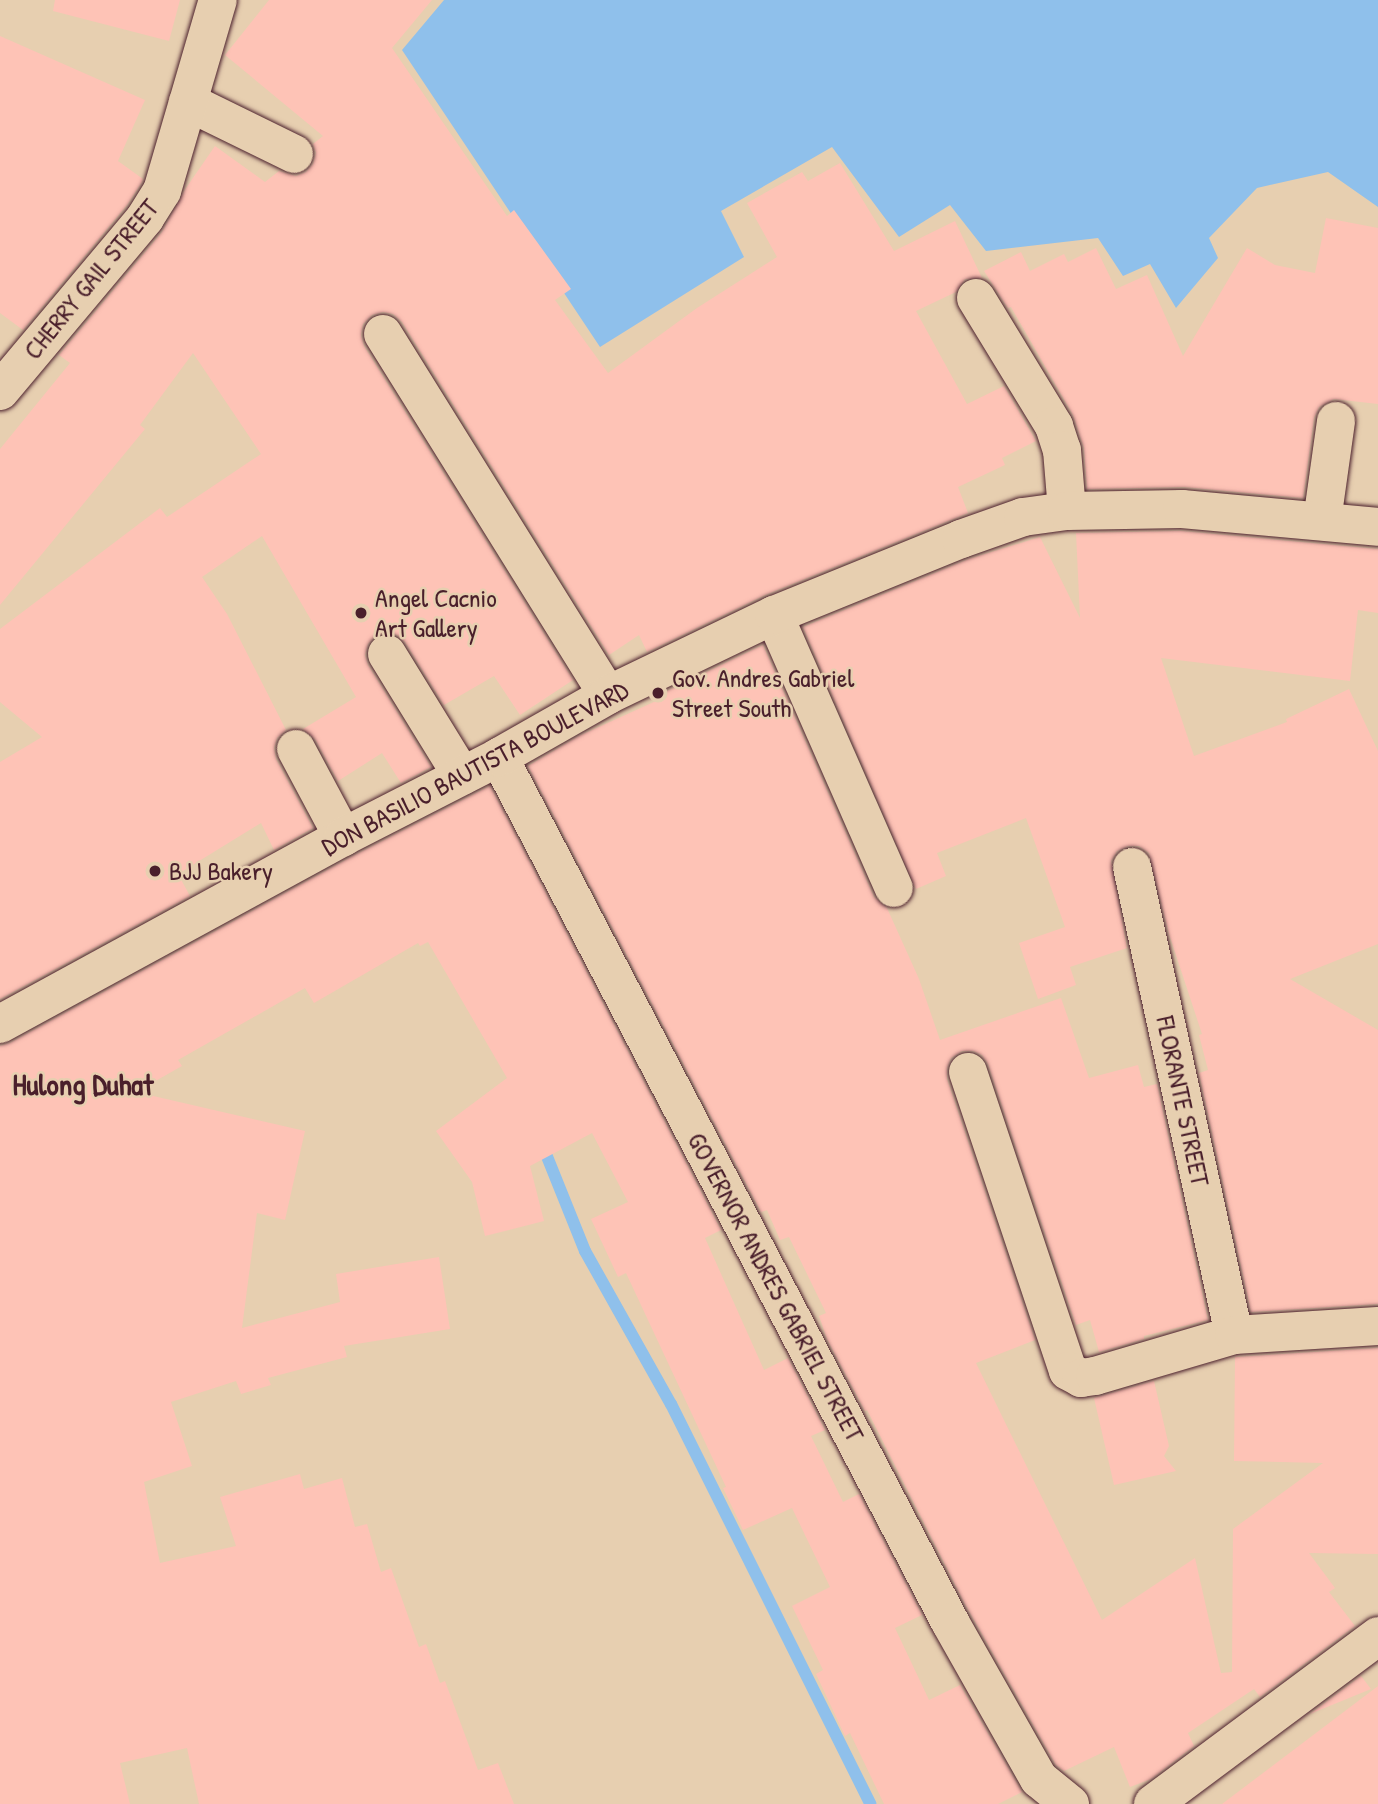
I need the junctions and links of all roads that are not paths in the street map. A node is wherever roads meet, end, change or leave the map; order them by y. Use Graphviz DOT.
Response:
graph roads {
  1 [pos="218,0"];
  2 [pos="188,102"];
  3 [pos="294,154"];
  4 [pos="976,299"];
  5 [pos="383,334"];
  6 [pos="0,391"];
  7 [pos="1336,421"];
  8 [pos="1067,511"];
  9 [pos="1322,521"];
  10 [pos="1378,527"];
  11 [pos="775,615"];
  12 [pos="387,654"];
  13 [pos="608,695"];
  14 [pos="296,749"];
  15 [pos="499,757"];
  16 [pos="462,776"];
  17 [pos="343,838"];
  18 [pos="1132,867"];
  19 [pos="894,888"];
  20 [pos="0,1024"];
  21 [pos="968,1072"];
  22 [pos="1378,1326"];
  23 [pos="1234,1335"];
  24 [pos="1378,1636"];
  25 [pos="1070,1804"];
  26 [pos="1153,1804"];
  1 -- 2 [label="street, CHERRY GAIL STREET"];
  2 -- 3 [label="street"];
  2 -- 6 [label="street, CHERRY GAIL STREET"];
  4 -- 8 [label="street"];
  5 -- 13 [label="street"];
  7 -- 9 [label="street"];
  8 -- 9 [label="street, DON BASILIO BAUTISTA BOULEVARD"];
  8 -- 11 [label="street, DON BASILIO BAUTISTA BOULEVARD"];
  9 -- 10 [label="street, DON BASILIO BAUTISTA BOULEVARD"];
  11 -- 13 [label="street, DON BASILIO BAUTISTA BOULEVARD"];
  11 -- 19 [label="street"];
  12 -- 16 [label="street"];
  13 -- 15 [label="street, DON BASILIO BAUTISTA BOULEVARD"];
  14 -- 17 [label="street"];
  15 -- 16 [label="street, DON BASILIO BAUTISTA BOULEVARD"];
  15 -- 25 [label="street, GOVERNOR ANDRES GABRIEL STREET"];
  16 -- 17 [label="street, DON BASILIO BAUTISTA BOULEVARD"];
  17 -- 20 [label="street, DON BASILIO BAUTISTA BOULEVARD"];
  18 -- 23 [label="street, FLORANTE STREET"];
  21 -- 23 [label="street"];
  22 -- 23 [label="street"];
  24 -- 26 [label="street"];
}
